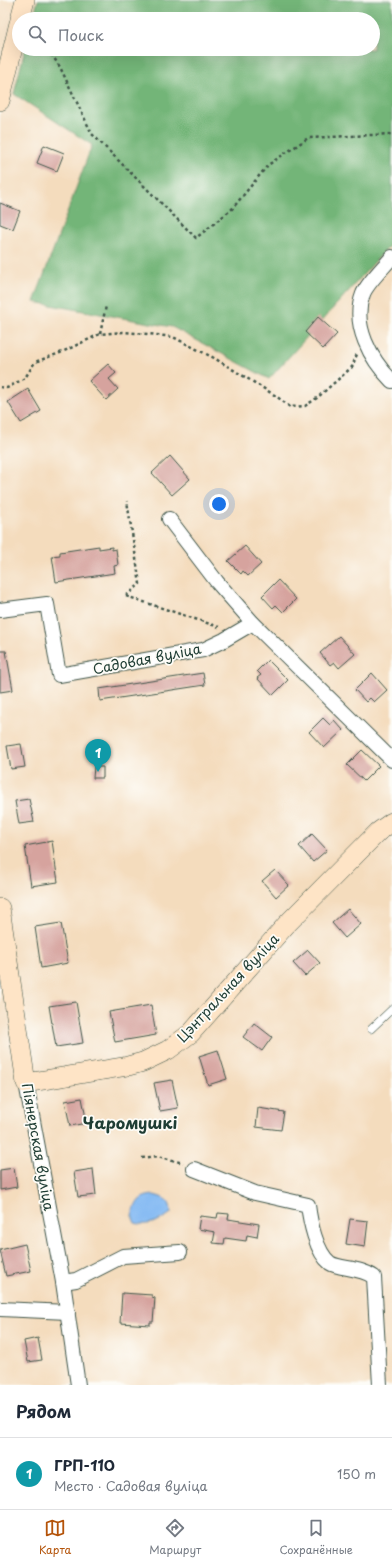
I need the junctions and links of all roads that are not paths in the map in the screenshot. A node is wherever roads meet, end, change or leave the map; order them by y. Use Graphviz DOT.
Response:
graph roads {
  1 [pos="25,0"];
  2 [pos="22,12"];
  3 [pos="12,52"];
  4 [pos="0,101"];
  5 [pos="392,257"];
  6 [pos="392,381"];
  7 [pos="169,519"];
  8 [pos="0,610"];
  9 [pos="253,623"];
  10 [pos="392,760"];
  11 [pos="392,822"];
  12 [pos="0,908"];
  13 [pos="392,1009"];
  14 [pos="371,1029"];
  15 [pos="26,1083"];
  16 [pos="194,1169"];
  17 [pos="180,1252"];
  18 [pos="63,1282"];
  19 [pos="0,1310"];
  20 [pos="68,1312"];
  21 [pos="78,1385"];
  22 [pos="380,1385"];
  1 -- 2 [label="street"];
  3 -- 4 [label="street"];
  5 -- 6 [label="street"];
  7 -- 9 [label="street"];
  8 -- 9 [label="street, Садовая вуліца"];
  9 -- 10 [label="street"];
  11 -- 15 [label="street, Цэнтральная вуліца"];
  12 -- 15 [label="street, Піянерская вуліца"];
  13 -- 14 [label="lane"];
  15 -- 18 [label="street, Піянерская вуліца"];
  16 -- 22 [label="street"];
  17 -- 18 [label="street"];
  18 -- 20 [label="street, Піянерская вуліца"];
  19 -- 20 [label="street"];
  20 -- 21 [label="street, Піянерская вуліца"];
}
